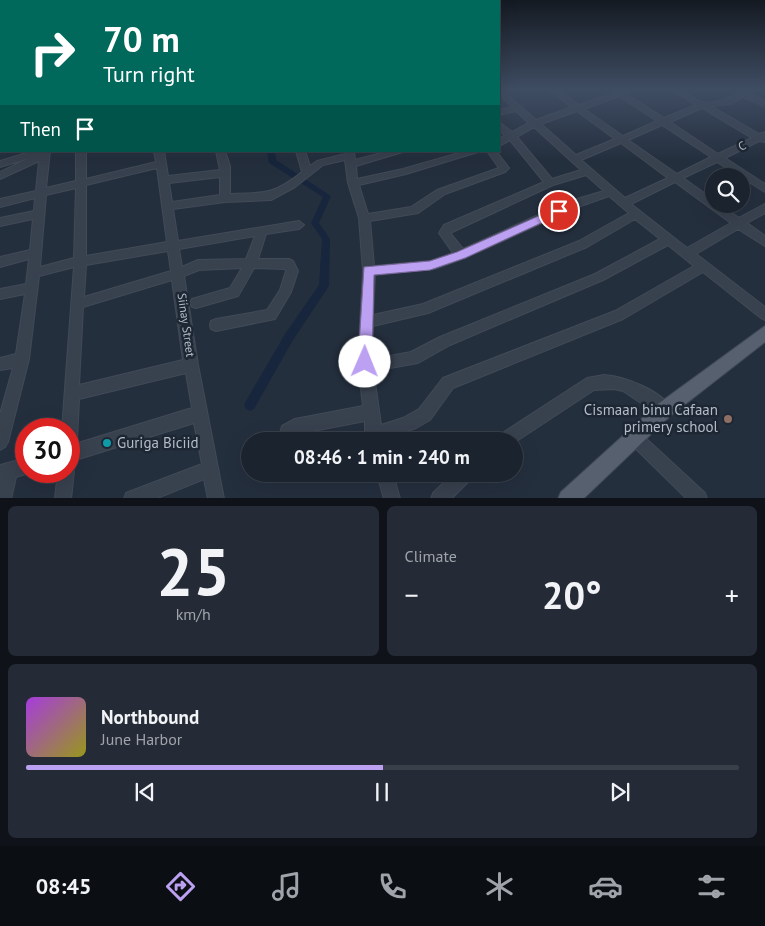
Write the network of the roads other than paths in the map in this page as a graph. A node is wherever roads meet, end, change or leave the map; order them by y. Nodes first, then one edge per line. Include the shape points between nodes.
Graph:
1 (523, 113) edge
2 (564, 113) edge
3 (585, 113) edge
4 (652, 113) edge
5 (685, 113) edge
6 (718, 113) edge
7 (666, 122) junction
8 (534, 124) junction
9 (500, 126) edge
10 (512, 137) junction
11 (763, 138) edge
12 (622, 140) junction
13 (500, 143) edge
14 (81, 152) edge
15 (220, 152) edge
16 (300, 152) edge
17 (393, 152) edge
18 (473, 152) edge
19 (492, 152) edge
20 (43, 153) edge
21 (14, 156) edge
22 (350, 157) edge
23 (160, 158) edge
24 (719, 158) junction
25 (575, 159) junction
26 (0, 164) edge
27 (588, 171) junction
28 (224, 173) junction
29 (306, 175) junction
30 (0, 176) edge
31 (675, 178) junction
32 (164, 180) junction
33 (82, 183) junction
34 (352, 183) junction
35 (550, 183) junction
36 (765, 189) edge
37 (610, 192) junction
38 (42, 193) junction
39 (225, 198) junction
40 (0, 203) edge
41 (624, 203) junction
42 (168, 206) junction
43 (765, 208) edge
44 (40, 214) junction
45 (636, 214) junction
46 (364, 218) junction
47 (0, 222) edge
48 (738, 223) junction
49 (299, 225) dead end
50 (262, 231) junction
51 (668, 240) junction
52 (765, 242) edge
53 (175, 245) junction
54 (35, 253) junction
55 (686, 254) junction
56 (461, 255) junction
57 (80, 261) junction
58 (0, 262) edge
59 (250, 264) junction
60 (702, 267) junction
61 (368, 271) junction
62 (179, 273) junction
63 (33, 274) junction
64 (32, 288) junction
65 (0, 294) edge
66 (196, 303) dead end
67 (77, 304) junction
68 (765, 314) edge
69 (366, 322) junction
70 (216, 325) dead end
71 (765, 334) edge
72 (22, 359) junction
73 (365, 362) junction
74 (0, 364) edge
75 (191, 365) junction
76 (72, 394) junction
77 (664, 410) junction
78 (371, 412) junction
79 (201, 413) junction
80 (70, 418) edge
81 (2, 425) edge
82 (287, 432) edge
83 (373, 432) edge
84 (389, 432) edge
85 (516, 432) edge
86 (635, 438) junction
87 (0, 442) edge
88 (80, 451) edge
89 (210, 469) junction
90 (5, 472) edge
91 (387, 482) edge
92 (456, 482) edge
93 (65, 483) edge
94 (4, 498) edge
95 (63, 498) edge
96 (132, 498) edge
97 (216, 498) edge
98 (392, 498) edge
99 (439, 498) edge
100 (568, 498) edge
101 (700, 498) edge

1 - 8 street
2 - 8 street
3 - 12 street
4 - 7 street
5 - 7 street
6 - 11 street
7 - 12 street
7 - 24 street
8 - 10 street
8 - 25 street
9 - 10 street
10 - 13 street
10 - 35 street
11 - 24 street, C
12 - 25 street
12 - 31 street
14 - 33 street
15 - 28 street
16 - 29 street
17 - 22 street
18 - 34 street
19 - 46 street via 502,164 502,170 441,192 414,210
20 - 21 street
20 - 30 street
20 - 38 street
21 - 26 street
22 - 29 street via 320,163
22 - 34 street
23 - 32 street, Siinay Street
23 - 33 street
24 - 31 street, C
24 - 36 street
25 - 27 street
27 - 35 street
27 - 37 street
28 - 32 street
28 - 39 street
29 - 39 street via 271,196
31 - 41 street, C
31 - 48 street
32 - 42 street, Siinay Street
33 - 38 street
33 - 57 street
34 - 46 street
35 - 56 street via 445,230
37 - 41 street
37 - 56 street via 572,205
38 - 40 street
38 - 44 street
39 - 42 street
41 - 45 street
42 - 53 street, Siinay Street
43 - 48 street
44 - 47 street
44 - 54 street
45 - 51 street
45 - 69 street via 583,244 424,309
46 - 61 street
48 - 52 street
48 - 55 street
49 - 50 street
50 - 53 street
50 - 59 street
51 - 55 street
51 - 73 street via 599,277 445,341 413,358
53 - 57 street
53 - 62 street, Siinay Street
54 - 58 street
54 - 63 street
55 - 60 street
56 - 61 street via 430,266
57 - 63 street
57 - 67 street
59 - 62 street via 198,265
59 - 66 street via 234,292
59 - 70 street via 289,264 292,271 285,292 271,315
60 - 68 street
60 - 84 street via 619,315 448,383 430,409
61 - 69 street
62 - 67 street
62 - 75 street, Siinay Street
63 - 64 street
64 - 65 street
64 - 72 street
67 - 76 street
69 - 73 street
71 - 77 main road
72 - 74 street
72 - 81 street
73 - 78 street
75 - 76 street
75 - 79 street, Siinay Street
76 - 80 street
77 - 85 street via 618,381 600,382 588,384
77 - 86 main road
78 - 82 street via 295,427
78 - 83 street
79 - 88 street
79 - 89 street, Siinay Street
81 - 87 street
86 - 100 main road
86 - 101 street
89 - 96 street
89 - 97 street, Siinay Street
90 - 94 street
91 - 98 street
92 - 99 street
93 - 95 street

